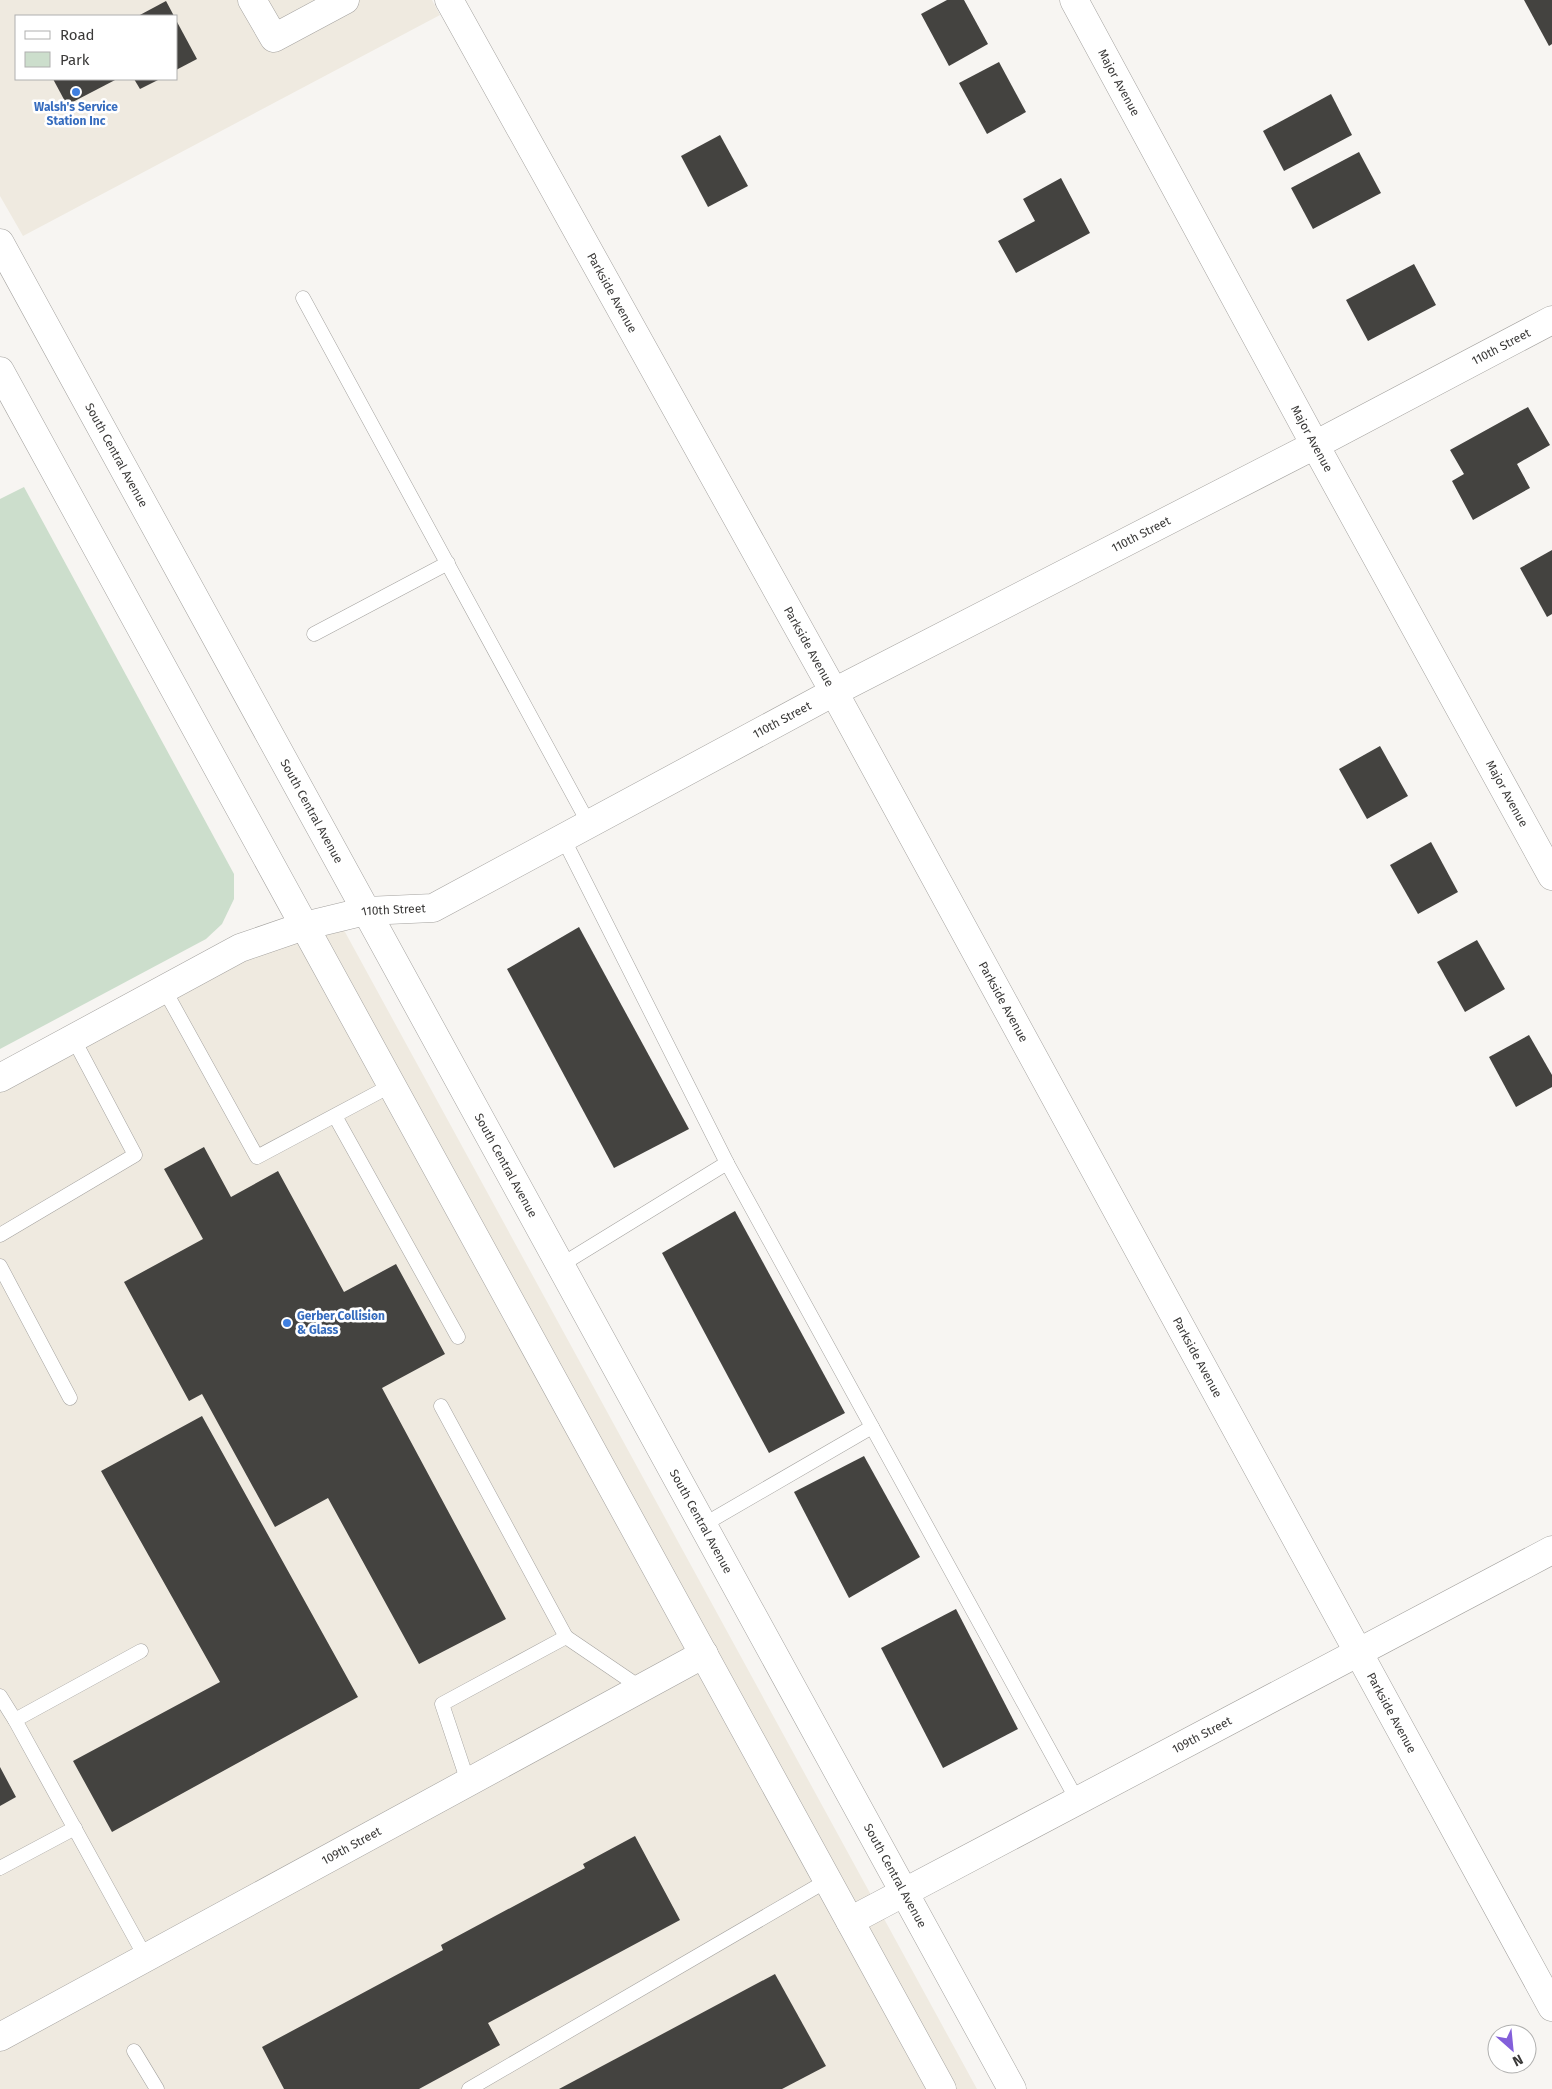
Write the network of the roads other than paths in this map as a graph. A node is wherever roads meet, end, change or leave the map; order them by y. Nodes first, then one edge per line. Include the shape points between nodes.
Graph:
1 (252, 0) edge
2 (344, 0) edge
3 (1074, 0) edge
4 (457, 2) edge
5 (0, 243) edge
6 (303, 298) dead end
7 (1552, 320) edge
8 (0, 371) edge
9 (1315, 445) junction
10 (448, 563) junction
11 (314, 634) dead end
12 (834, 692) junction
13 (589, 824) junction
14 (563, 838) junction
15 (1552, 876) edge
16 (366, 911) junction
17 (304, 926) junction
18 (164, 989) junction
19 (73, 1038) junction
20 (0, 1078) edge
21 (392, 1085) junction
22 (336, 1116) junction
23 (727, 1163) junction
24 (0, 1235) edge
25 (560, 1265) junction
26 (0, 1266) edge
27 (458, 1337) dead end
28 (70, 1398) dead end
29 (441, 1406) dead end
30 (872, 1427) junction
31 (704, 1525) junction
32 (1552, 1550) edge
33 (566, 1637) junction
34 (141, 1651) dead end
35 (1357, 1653) junction
36 (704, 1654) junction
37 (641, 1688) junction
38 (0, 1696) edge
39 (15, 1720) junction
40 (468, 1782) junction
41 (1077, 1800) junction
42 (75, 1828) junction
43 (0, 1868) edge
44 (828, 1880) junction
45 (904, 1892) junction
46 (850, 1921) junction
47 (146, 1958) junction
48 (1552, 2007) edge
49 (0, 2037) edge
50 (134, 2051) dead end
51 (158, 2089) edge
52 (469, 2089) edge
53 (942, 2089) edge
54 (1012, 2089) edge

1 - 2 street via 274,38
3 - 9 street, Major Avenue
4 - 12 street, Parkside Avenue
5 - 16 street, South Central Avenue
6 - 10 lane
7 - 9 street, 110th Street
8 - 17 street
9 - 12 street, 110th Street
9 - 15 street, Major Avenue
10 - 11 lane
10 - 13 lane
12 - 13 street, 110th Street
12 - 35 street, Parkside Avenue
13 - 14 street, 110th Street
14 - 16 street, 110th Street via 433,908
14 - 23 lane
16 - 17 street, 110th Street
16 - 25 street, South Central Avenue
17 - 18 street, 110th Street via 240,948
17 - 21 street
18 - 19 street, 110th Street
18 - 22 lane via 257,1157
19 - 20 street, 110th Street
19 - 24 lane via 135,1155
21 - 22 lane
21 - 36 street
22 - 27 lane
23 - 25 lane
23 - 30 lane
25 - 31 street, South Central Avenue
26 - 28 lane
29 - 33 lane
30 - 31 lane
30 - 41 lane
31 - 45 street, South Central Avenue
32 - 35 street, 109th Street
33 - 37 lane
33 - 40 lane via 442,1704
34 - 39 lane
35 - 41 street, 109th Street
35 - 48 street, Parkside Avenue
36 - 37 street, 109th Street
36 - 44 street
37 - 40 street, 109th Street
38 - 39 lane
39 - 42 lane
40 - 47 street, 109th Street
41 - 45 street, 109th Street
42 - 43 lane
42 - 47 lane
44 - 46 street
44 - 52 lane
45 - 46 street, 109th Street
45 - 54 street, South Central Avenue
46 - 53 street
47 - 49 street, 109th Street
50 - 51 lane

